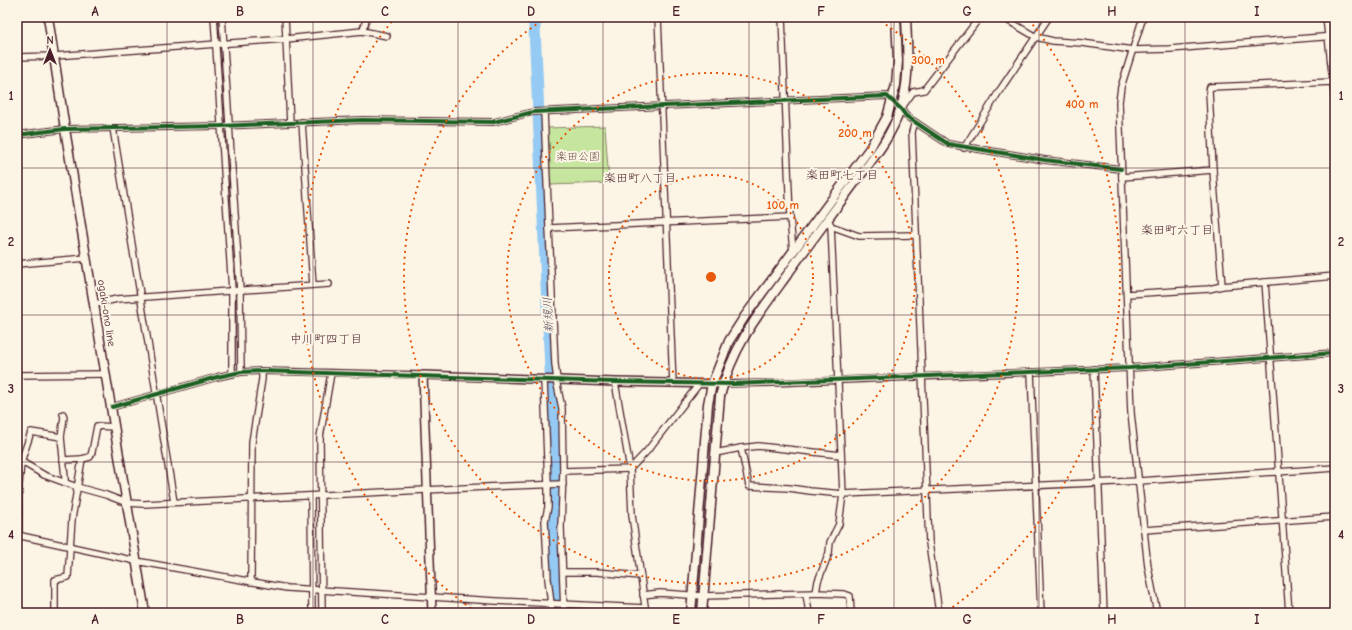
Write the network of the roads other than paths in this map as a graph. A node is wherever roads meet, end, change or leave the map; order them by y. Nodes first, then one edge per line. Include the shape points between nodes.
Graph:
1 (48, 17) edge
2 (214, 17) edge
3 (222, 17) edge
4 (285, 17) edge
5 (366, 17) edge
6 (658, 17) edge
7 (782, 17) edge
8 (896, 17) edge
9 (906, 17) edge
10 (980, 17) edge
11 (1002, 17) edge
12 (1049, 17) edge
13 (1143, 17) edge
14 (1326, 17) edge
15 (362, 31) junction
16 (387, 36) dead end
17 (1335, 36) edge
18 (1036, 37) junction
19 (1328, 37) junction
20 (286, 39) junction
21 (215, 44) junction
22 (224, 44) junction
23 (1133, 50) junction
24 (54, 56) junction
25 (17, 57) edge
26 (1333, 82) junction
27 (785, 101) junction
28 (892, 102) junction
29 (1335, 102) edge
30 (662, 107) junction
31 (901, 109) junction
32 (544, 112) junction
33 (302, 122) junction
34 (915, 122) junction
35 (290, 123) junction
36 (221, 126) junction
37 (229, 126) junction
38 (113, 128) junction
39 (65, 129) junction
40 (17, 135) edge
41 (964, 148) junction
42 (1122, 169) junction
43 (1213, 170) junction
44 (1122, 177) junction
45 (790, 217) junction
46 (667, 222) junction
47 (830, 222) junction
48 (549, 228) junction
49 (916, 235) junction
50 (793, 254) junction
51 (87, 258) junction
52 (17, 264) edge
53 (1335, 276) edge
54 (1265, 282) junction
55 (329, 284) dead end
56 (313, 285) junction
57 (1222, 286) junction
58 (240, 290) junction
59 (232, 291) junction
60 (1127, 294) junction
61 (141, 298) junction
62 (95, 304) junction
63 (1335, 353) edge
64 (1270, 358) junction
65 (1130, 368) junction
66 (1094, 369) junction
67 (262, 371) junction
68 (241, 372) junction
69 (1031, 372) junction
70 (331, 373) junction
71 (106, 374) junction
72 (232, 374) junction
73 (17, 375) edge
74 (423, 375) junction
75 (922, 377) junction
76 (546, 380) junction
77 (557, 380) junction
78 (838, 380) junction
79 (615, 382) junction
80 (673, 384) junction
81 (699, 384) junction
82 (712, 384) junction
83 (723, 384) junction
84 (157, 394) junction
85 (112, 406) junction
86 (62, 414) dead end
87 (115, 427) junction
88 (61, 437) junction
89 (741, 448) junction
90 (715, 453) junction
91 (841, 455) junction
92 (82, 459) junction
93 (63, 460) junction
94 (19, 461) edge
95 (1335, 468) edge
96 (630, 469) junction
97 (563, 471) junction
98 (1278, 472) junction
99 (65, 482) junction
100 (1098, 482) junction
101 (1139, 482) junction
102 (563, 484) junction
103 (548, 485) junction
104 (1036, 486) junction
105 (77, 487) junction
106 (427, 490) junction
107 (927, 490) junction
108 (843, 494) junction
109 (320, 495) junction
110 (311, 496) junction
111 (251, 499) junction
112 (174, 502) junction
113 (127, 503) junction
114 (1335, 516) edge
115 (1282, 520) junction
116 (1144, 530) junction
117 (18, 536) edge
118 (70, 547) junction
119 (136, 561) junction
120 (563, 572) junction
121 (640, 576) junction
122 (251, 582) junction
123 (312, 590) junction
124 (322, 590) junction
125 (816, 593) junction
126 (806, 594) junction
127 (642, 595) junction
128 (692, 595) junction
129 (703, 596) junction
130 (431, 597) junction
131 (552, 604) junction
132 (563, 604) junction
133 (645, 610) edge
134 (55, 613) edge
135 (145, 613) edge
136 (312, 613) edge
137 (322, 613) edge
138 (432, 613) edge
139 (552, 613) edge
140 (564, 613) edge
141 (691, 613) edge
142 (702, 613) edge
143 (809, 613) edge
144 (851, 613) edge
145 (938, 613) edge
146 (1041, 613) edge
147 (1104, 613) edge
148 (1157, 613) edge
149 (1289, 613) edge

1 - 24 main road, ogaki-ono line
2 - 21 street
3 - 22 street
4 - 20 street
5 - 15 street
6 - 30 street
7 - 27 street
8 - 28 main road via 898,61
9 - 31 main road via 908,63
10 - 31 street via 924,90 913,92
11 - 18 street
12 - 18 street
13 - 23 street
14 - 19 street
15 - 16 street
15 - 20 street
17 - 19 street
18 - 23 street
18 - 41 street
19 - 23 street
19 - 26 street
20 - 22 street
20 - 35 street
21 - 22 street
21 - 24 street
21 - 36 street
22 - 37 street
23 - 42 street via 1119,102
24 - 25 street
24 - 39 main road, ogaki-ono line
26 - 29 street
26 - 43 street via 1210,87
27 - 28 street via 887,96
27 - 30 street
27 - 45 street
28 - 31 street
28 - 50 main road via 870,148
30 - 32 street
30 - 46 street
31 - 34 street
31 - 47 main road via 879,153
32 - 33 street via 533,112 494,122
32 - 48 street
33 - 35 street
33 - 56 street
34 - 41 street via 948,144
34 - 49 street via 912,132
35 - 37 street
36 - 37 street
36 - 38 street
36 - 59 street
37 - 58 street
38 - 39 street
38 - 61 street
39 - 40 street
39 - 51 main road, ogaki-ono line
41 - 42 street
42 - 44 street
43 - 44 street
43 - 57 street
44 - 60 street
45 - 46 street
45 - 50 street
46 - 48 street
46 - 80 street
47 - 49 street via 859,236
47 - 78 street
47 - 83 main road via 752,322 739,344
48 - 77 street
49 - 75 street
50 - 82 main road via 729,341
51 - 52 street
51 - 62 main road, ogaki-ono line
53 - 54 street
54 - 57 street
54 - 64 street
55 - 56 street
56 - 58 street
57 - 60 street
58 - 59 street
58 - 68 street
59 - 61 street
59 - 72 street
60 - 65 street
61 - 62 street via 117,299
61 - 84 street
62 - 71 main road, ogaki-ono line
63 - 64 street
64 - 65 street
64 - 98 street
65 - 66 street
65 - 101 street via 1131,413
66 - 69 street
66 - 100 street
67 - 68 street
67 - 70 street
67 - 111 street via 252,442
68 - 72 street
69 - 75 street
69 - 104 street
70 - 74 street
70 - 109 street via 320,437
71 - 73 street
71 - 85 main road, ogaki-ono line
72 - 84 street
74 - 76 street
74 - 106 street
75 - 78 street
75 - 107 street
76 - 77 street
76 - 103 street
77 - 79 street
77 - 97 street via 562,408
78 - 83 street
78 - 91 street
79 - 80 street
79 - 96 street
80 - 81 street
81 - 82 street
81 - 96 street
82 - 83 street
82 - 128 main road via 708,404
83 - 90 main road
84 - 85 street
84 - 112 street
85 - 87 main road, ogaki-ono line
86 - 88 street via 64,417
87 - 92 street via 96,426 90,457
87 - 113 main road, ogaki-ono line
88 - 93 street
88 - 94 street via 31,432
89 - 90 street
89 - 91 street via 758,446
89 - 108 street via 749,486
90 - 129 main road
91 - 108 street
92 - 93 street
92 - 105 street
93 - 99 street
94 - 99 street via 44,475
94 - 117 street
95 - 98 street
96 - 97 street
96 - 121 street via 632,515
97 - 102 street
98 - 101 street
98 - 115 street
99 - 105 street
100 - 101 street
100 - 104 street
100 - 147 street
101 - 116 street
102 - 103 street
102 - 120 street
103 - 106 street
103 - 131 street via 545,521
104 - 107 street
104 - 146 street
105 - 113 street
105 - 118 street
106 - 109 street
106 - 130 street
107 - 108 street
107 - 145 street via 929,543
108 - 125 street via 839,524 830,542
109 - 110 street
109 - 124 street
110 - 111 street
110 - 123 street
111 - 112 street
111 - 122 street
112 - 113 street
113 - 119 main road, ogaki-ono line
114 - 115 street
115 - 116 street
115 - 149 street
116 - 148 street
117 - 118 street
118 - 119 street
118 - 134 street via 68,577 54,580
119 - 122 street
119 - 135 main road, ogaki-ono line
120 - 121 street
120 - 132 street
121 - 127 street
122 - 123 street
123 - 124 street
123 - 136 street
124 - 130 street
124 - 137 street
125 - 126 street
125 - 144 street via 850,596
126 - 129 street
126 - 143 street
127 - 128 street
127 - 133 street
128 - 129 street
128 - 141 main road
129 - 142 main road
130 - 131 street
130 - 138 street
131 - 132 street
131 - 139 street
132 - 133 street
132 - 140 street

